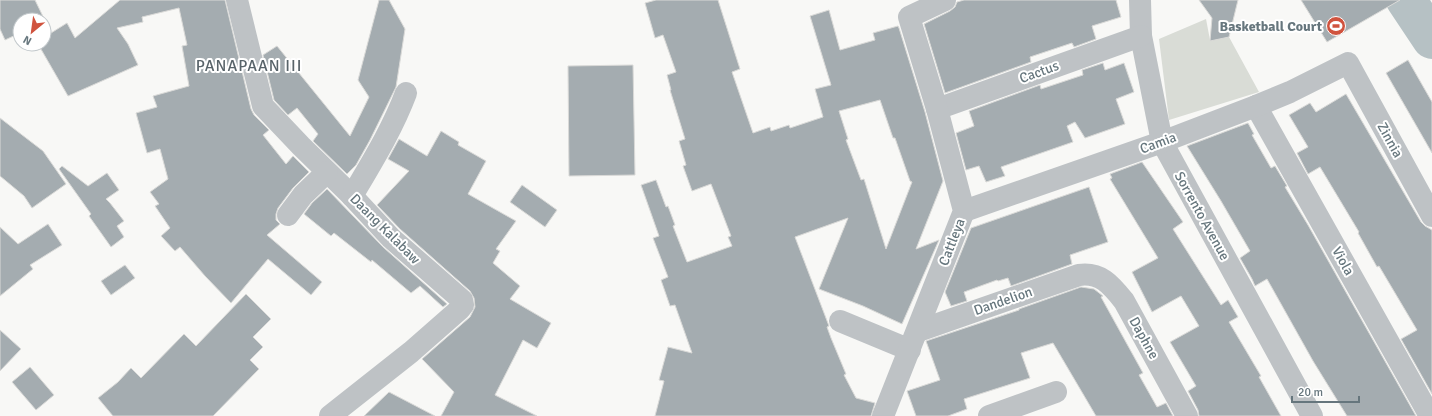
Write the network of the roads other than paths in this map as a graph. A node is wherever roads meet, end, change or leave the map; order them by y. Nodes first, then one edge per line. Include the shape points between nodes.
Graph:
1 (237, 0) edge
2 (945, 0) edge
3 (1144, 1) edge
4 (1141, 36) junction
5 (1348, 63) joint
6 (406, 93) dead end
7 (1256, 106) junction
8 (937, 109) junction
9 (1162, 142) junction
10 (327, 172) junction
11 (352, 196) junction
12 (964, 211) junction
13 (288, 215) dead end
14 (1432, 216) edge
15 (1088, 274) joint
16 (840, 321) dead end
17 (914, 340) junction
18 (1056, 392) dead end
19 (330, 416) edge
20 (883, 416) edge
21 (989, 416) edge
22 (1187, 416) edge
23 (1312, 416) edge
24 (1430, 416) edge

1 - 10 street, Daang Kalabaw via 264,106
2 - 8 street, Cattleya via 909,17
3 - 4 street, Sorrento Avenue
4 - 8 street, Cactus
4 - 9 street, Sorrento Avenue
5 - 7 street, Camia
5 - 14 street, Zinnia
6 - 11 street via 386,138
7 - 9 street, Camia
7 - 24 street, Viola
8 - 12 street, Cattleya
9 - 12 street, Camia
9 - 23 street, Sorrento Avenue
10 - 11 street, Daang Kalabaw
10 - 13 street via 303,195
11 - 19 street, Daang Kalabaw via 391,238 462,300 463,305 411,352
12 - 17 street, Cattleya
15 - 17 street, Dandelion via 1079,274
15 - 22 street, Daphne via 1101,278 1114,288 1124,301
16 - 17 street
17 - 20 street, Cattleya
18 - 21 street

